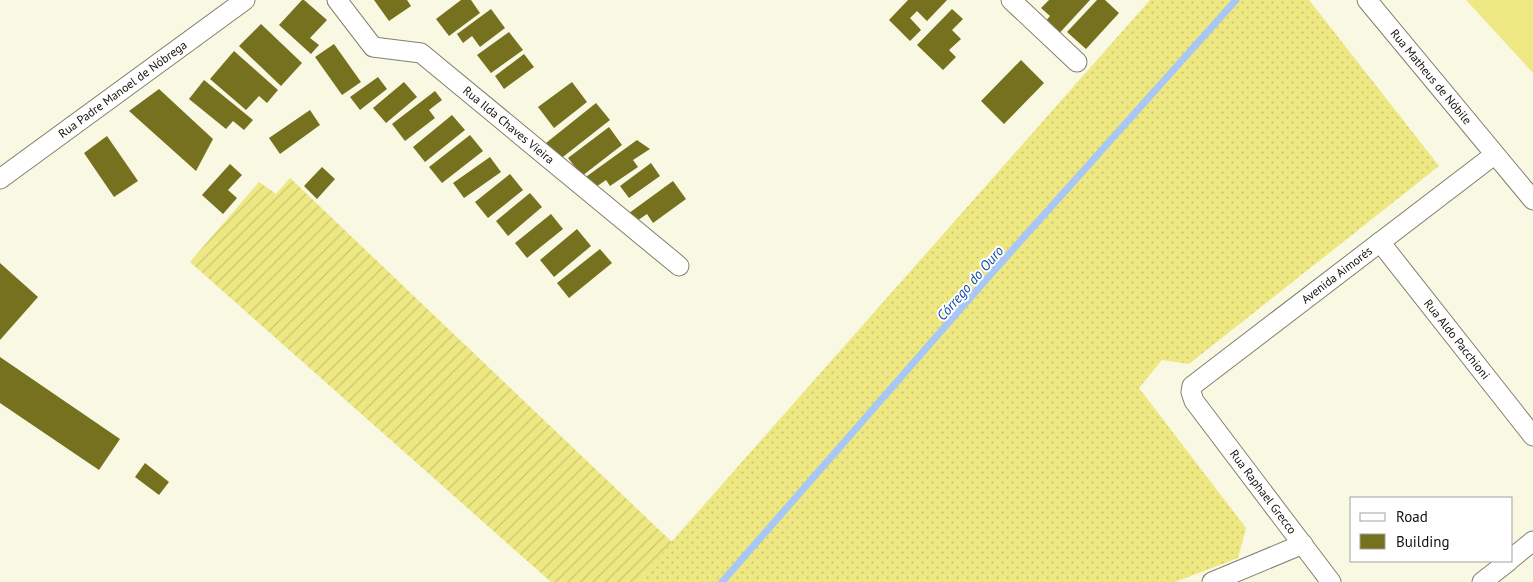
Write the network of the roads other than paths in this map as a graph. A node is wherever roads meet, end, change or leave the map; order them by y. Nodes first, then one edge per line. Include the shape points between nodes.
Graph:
1 (245, 0) edge
2 (337, 0) edge
3 (1011, 0) edge
4 (1367, 0) edge
5 (1077, 62) dead end
6 (1494, 155) junction
7 (0, 179) edge
8 (1533, 200) edge
9 (1380, 242) junction
10 (679, 266) dead end
11 (1194, 401) joint
12 (1533, 436) edge
13 (1533, 542) edge
14 (1302, 544) junction
15 (1513, 557) edge
16 (1508, 562) edge
17 (1212, 582) edge
18 (1331, 582) edge
19 (1482, 582) edge

1 - 7 street, Rua Padre Manoel de Nóbrega
2 - 10 street, Rua Ilda Chaves Vieira via 373,47 421,53
3 - 5 street
4 - 6 street, Rua Matheus de Nóbile
6 - 8 street, Rua Matheus de Nóbile
6 - 9 street, Avenida Aimorés
9 - 11 street, Avenida Aimorés via 1192,386
9 - 12 street, Rua Aldo Pacchioni
11 - 14 street, Rua Raphael Grecco
13 - 15 street
14 - 17 street
14 - 18 street, Rua Raphael Grecco
16 - 19 street

